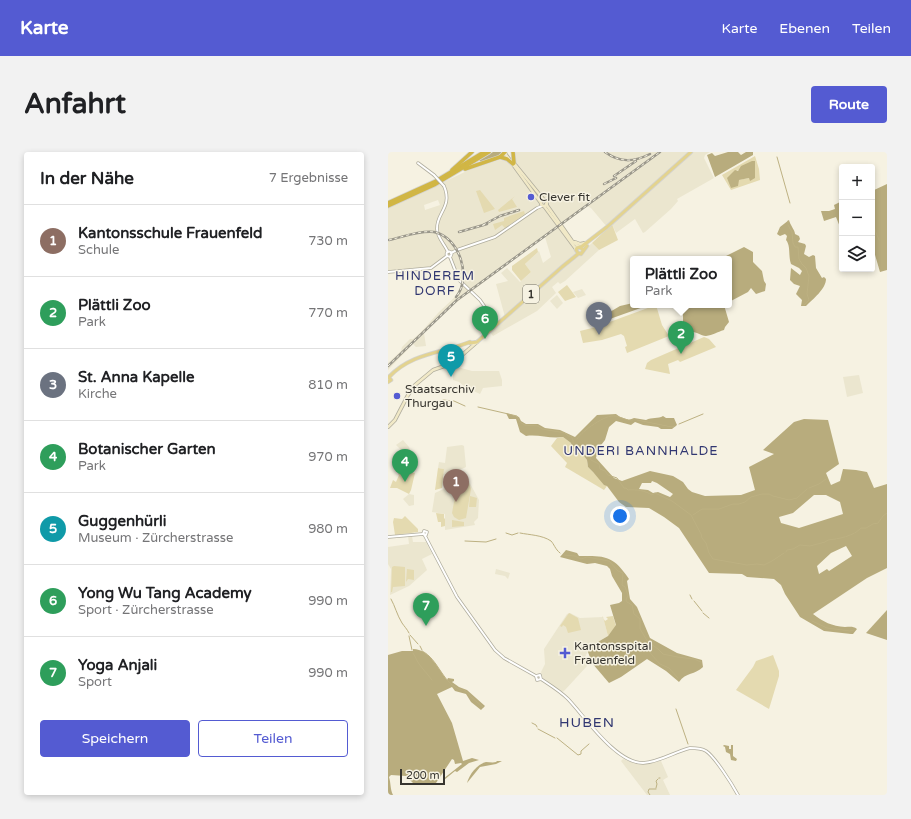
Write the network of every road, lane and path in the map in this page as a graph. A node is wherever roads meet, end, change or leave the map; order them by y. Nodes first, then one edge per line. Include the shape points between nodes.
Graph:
1 (472, 152) edge
2 (484, 152) edge
3 (489, 152) edge
4 (507, 152) edge
5 (691, 152) edge
6 (500, 158) junction
7 (418, 163) dead end
8 (514, 164) junction
9 (448, 177) junction
10 (438, 180) junction
11 (543, 204) junction
12 (388, 205) edge
13 (607, 227) junction
14 (592, 238) junction
15 (572, 239) junction
16 (579, 250) junction
17 (449, 252) junction
18 (448, 256) junction
19 (388, 272) edge
20 (496, 324) junction
21 (482, 338) junction
22 (477, 342) junction
23 (470, 343) junction
24 (389, 378) edge
25 (388, 382) edge
26 (388, 427) edge
27 (389, 537) edge
28 (738, 795) edge

1 - 10 highway
2 - 10 highway
3 - 9 highway
4 - 6 highway
4 - 8 main road
4 - 8 highway via 512,156
5 - 13 main road, 1
6 - 8 highway
6 - 9 highway via 474,165
7 - 17 street, bridge via 434,175 447,193 437,230
8 - 11 main road
9 - 12 highway
10 - 12 highway
11 - 15 main road
11 - 16 main road
11 - 17 street via 495,237
13 - 14 main road, 1
13 - 16 main road, 1
14 - 15 main road via 582,244
14 - 16 main road, 1
15 - 16 main road
16 - 20 main road, 1
17 - 18 street
17 - 18 street via 451,255
18 - 19 street via 431,268
18 - 20 street via 459,280 480,300
20 - 21 main road, 1
21 - 22 main road, 1
21 - 23 main road, 1
22 - 23 main road, 1
22 - 26 main road via 453,363 434,370 415,385
23 - 24 main road, 1 via 414,359
24 - 25 main road
27 - 28 street via 423,533 457,597 495,650 536,676 539,675 567,698 622,757 634,762 645,762 690,748 703,750 712,757

